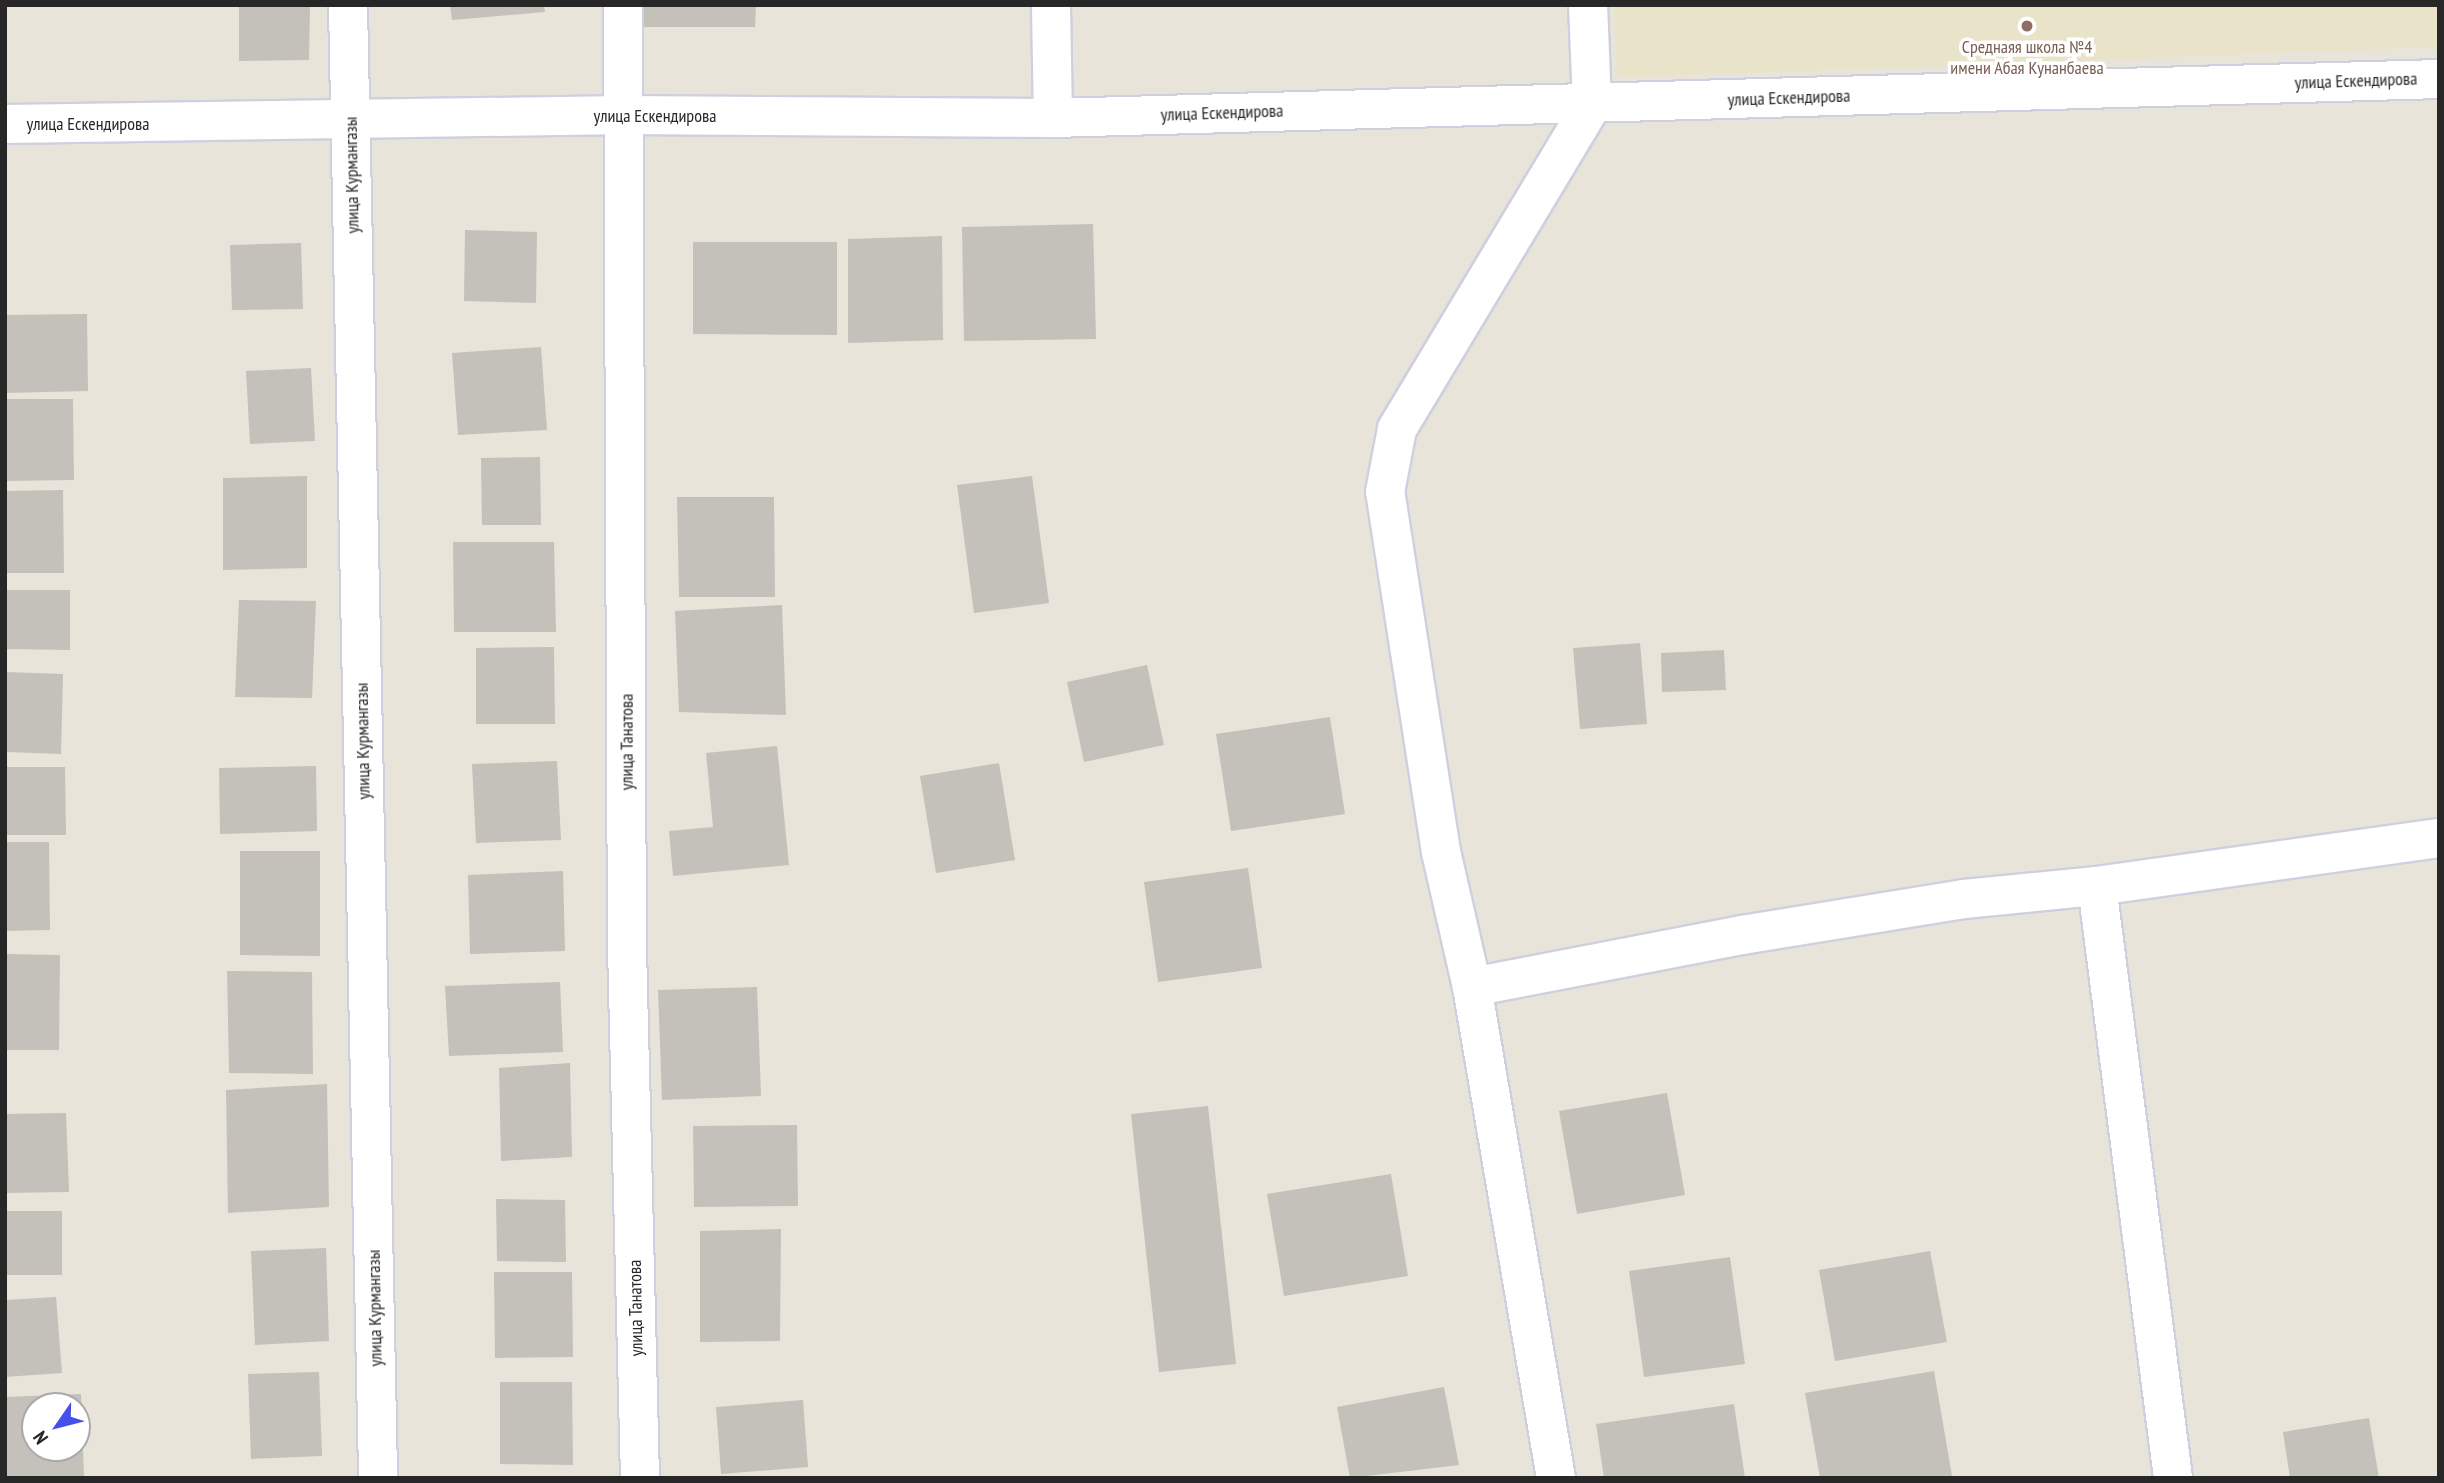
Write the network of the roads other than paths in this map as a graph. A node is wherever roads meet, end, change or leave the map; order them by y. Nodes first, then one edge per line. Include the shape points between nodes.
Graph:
1 (348, 5) edge
2 (623, 5) edge
3 (1051, 5) edge
4 (1588, 5) edge
5 (2439, 79) edge
6 (1592, 104) junction
7 (625, 115) junction
8 (1053, 118) junction
9 (351, 123) junction
10 (5, 124) edge
11 (2439, 838) edge
12 (2097, 886) junction
13 (1472, 987) junction
14 (378, 1478) edge
15 (640, 1478) edge
16 (1556, 1478) edge
17 (2174, 1478) edge

1 - 9 street, улица Курмангазы
2 - 7 street, улица Танатова
3 - 8 street
4 - 6 street
5 - 6 street, улица Ескендирова
6 - 8 street, улица Ескендирова
6 - 13 street via 1397,429 1385,492 1441,852
7 - 8 street, улица Ескендирова
7 - 9 street, улица Ескендирова
7 - 15 street, улица Танатова via 627,947
9 - 10 street, улица Ескендирова
9 - 14 street, улица Курмангазы
11 - 12 street
12 - 13 street via 1964,899 1742,935
12 - 17 street
13 - 16 street

